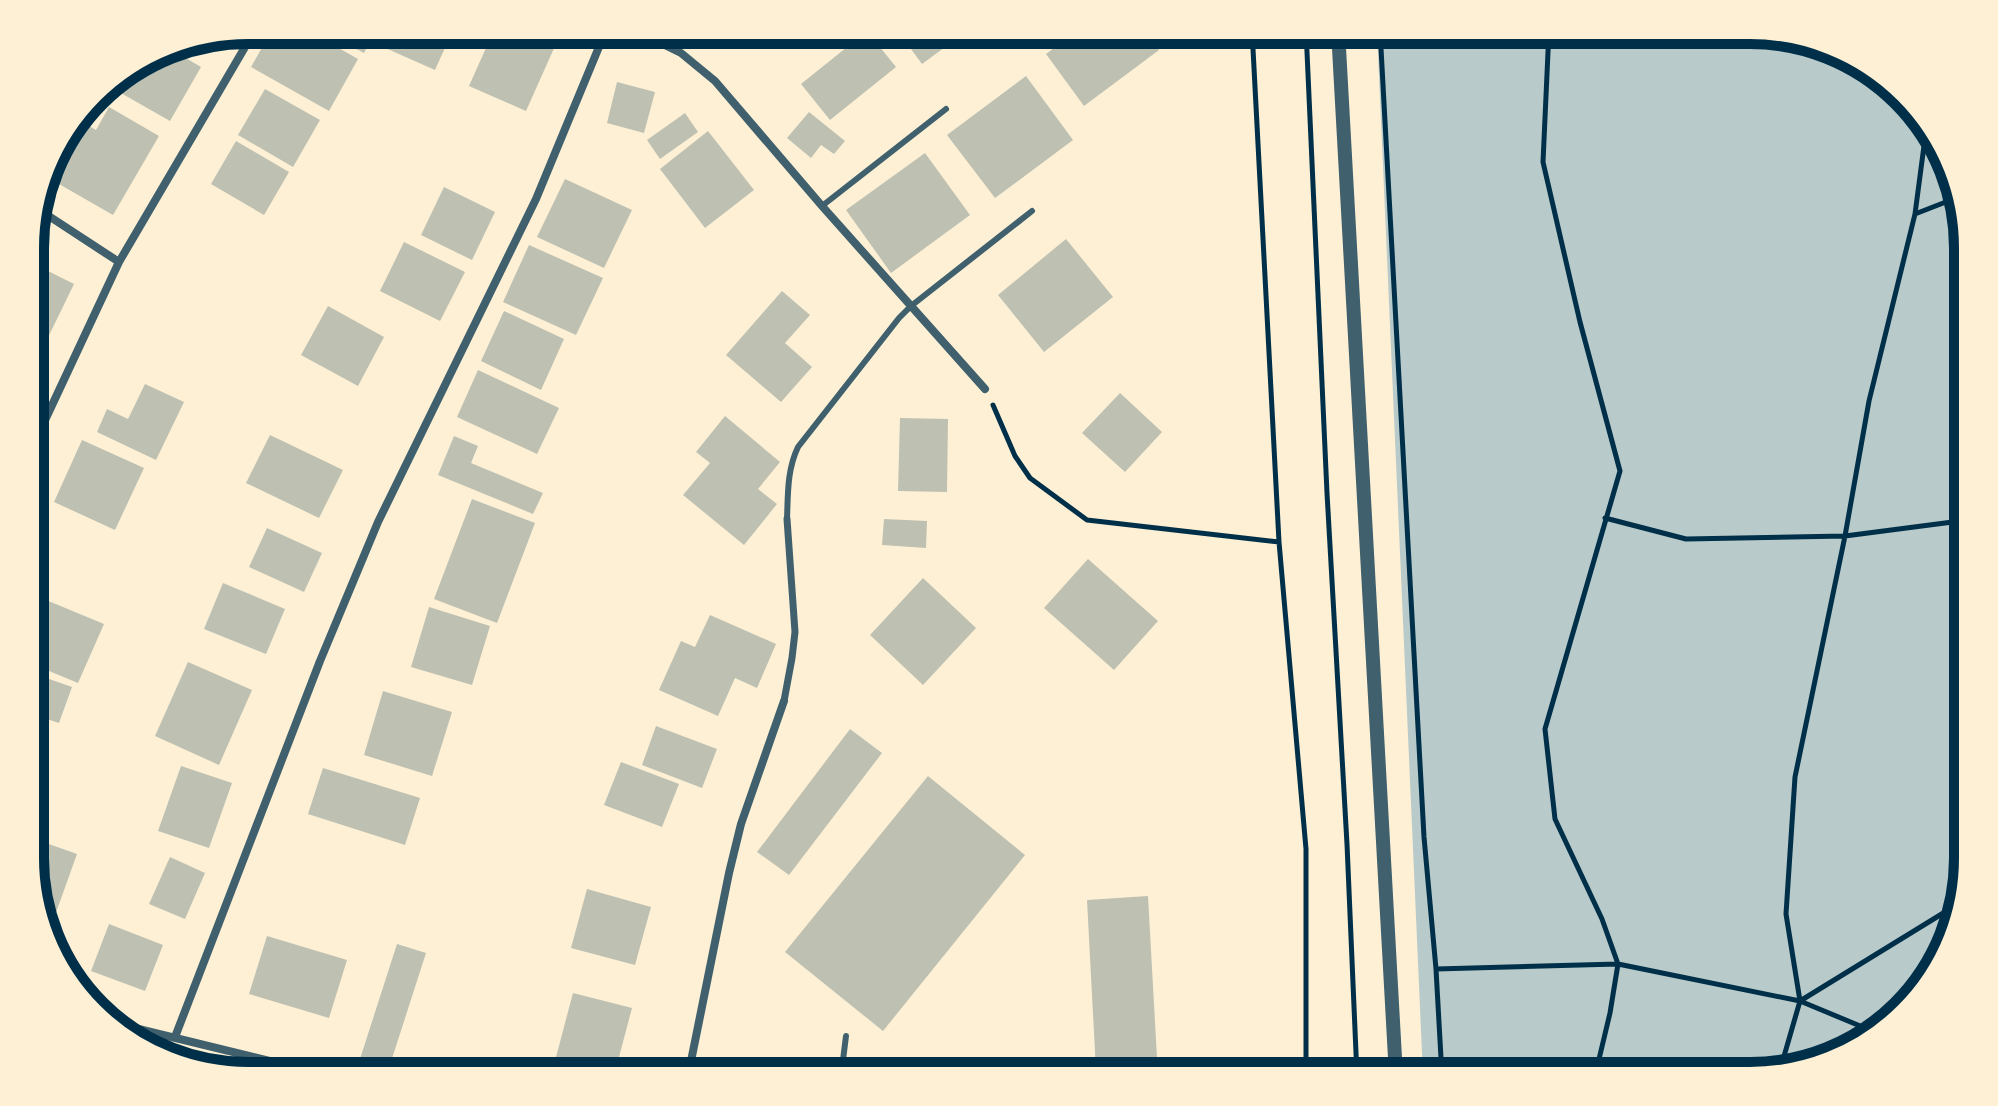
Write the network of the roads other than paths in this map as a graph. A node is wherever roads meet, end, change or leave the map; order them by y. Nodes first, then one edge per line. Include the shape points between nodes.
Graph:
1 (247, 44) edge
2 (600, 44) edge
3 (663, 44) edge
4 (1339, 44) edge
5 (946, 109) dead end
6 (822, 206) junction
7 (1032, 211) dead end
8 (47, 215) edge
9 (119, 262) junction
10 (911, 306) junction
11 (985, 389) road end
12 (44, 422) edge
13 (787, 519) joint
14 (784, 701) joint
15 (133, 1027) edge
16 (846, 1036) dead end
17 (175, 1037) junction
18 (275, 1062) edge
19 (691, 1062) edge
20 (843, 1062) edge
21 (1395, 1062) edge

1 - 9 street
2 - 17 street via 536,199 378,522
3 - 6 street via 703,70
4 - 21 street
5 - 6 lane
6 - 10 street
7 - 10 lane
8 - 9 street
9 - 12 street
10 - 11 street
10 - 13 lane via 798,447 789,474
13 - 14 street via 795,632
14 - 19 street via 741,824
15 - 17 street
16 - 20 lane
17 - 18 street

